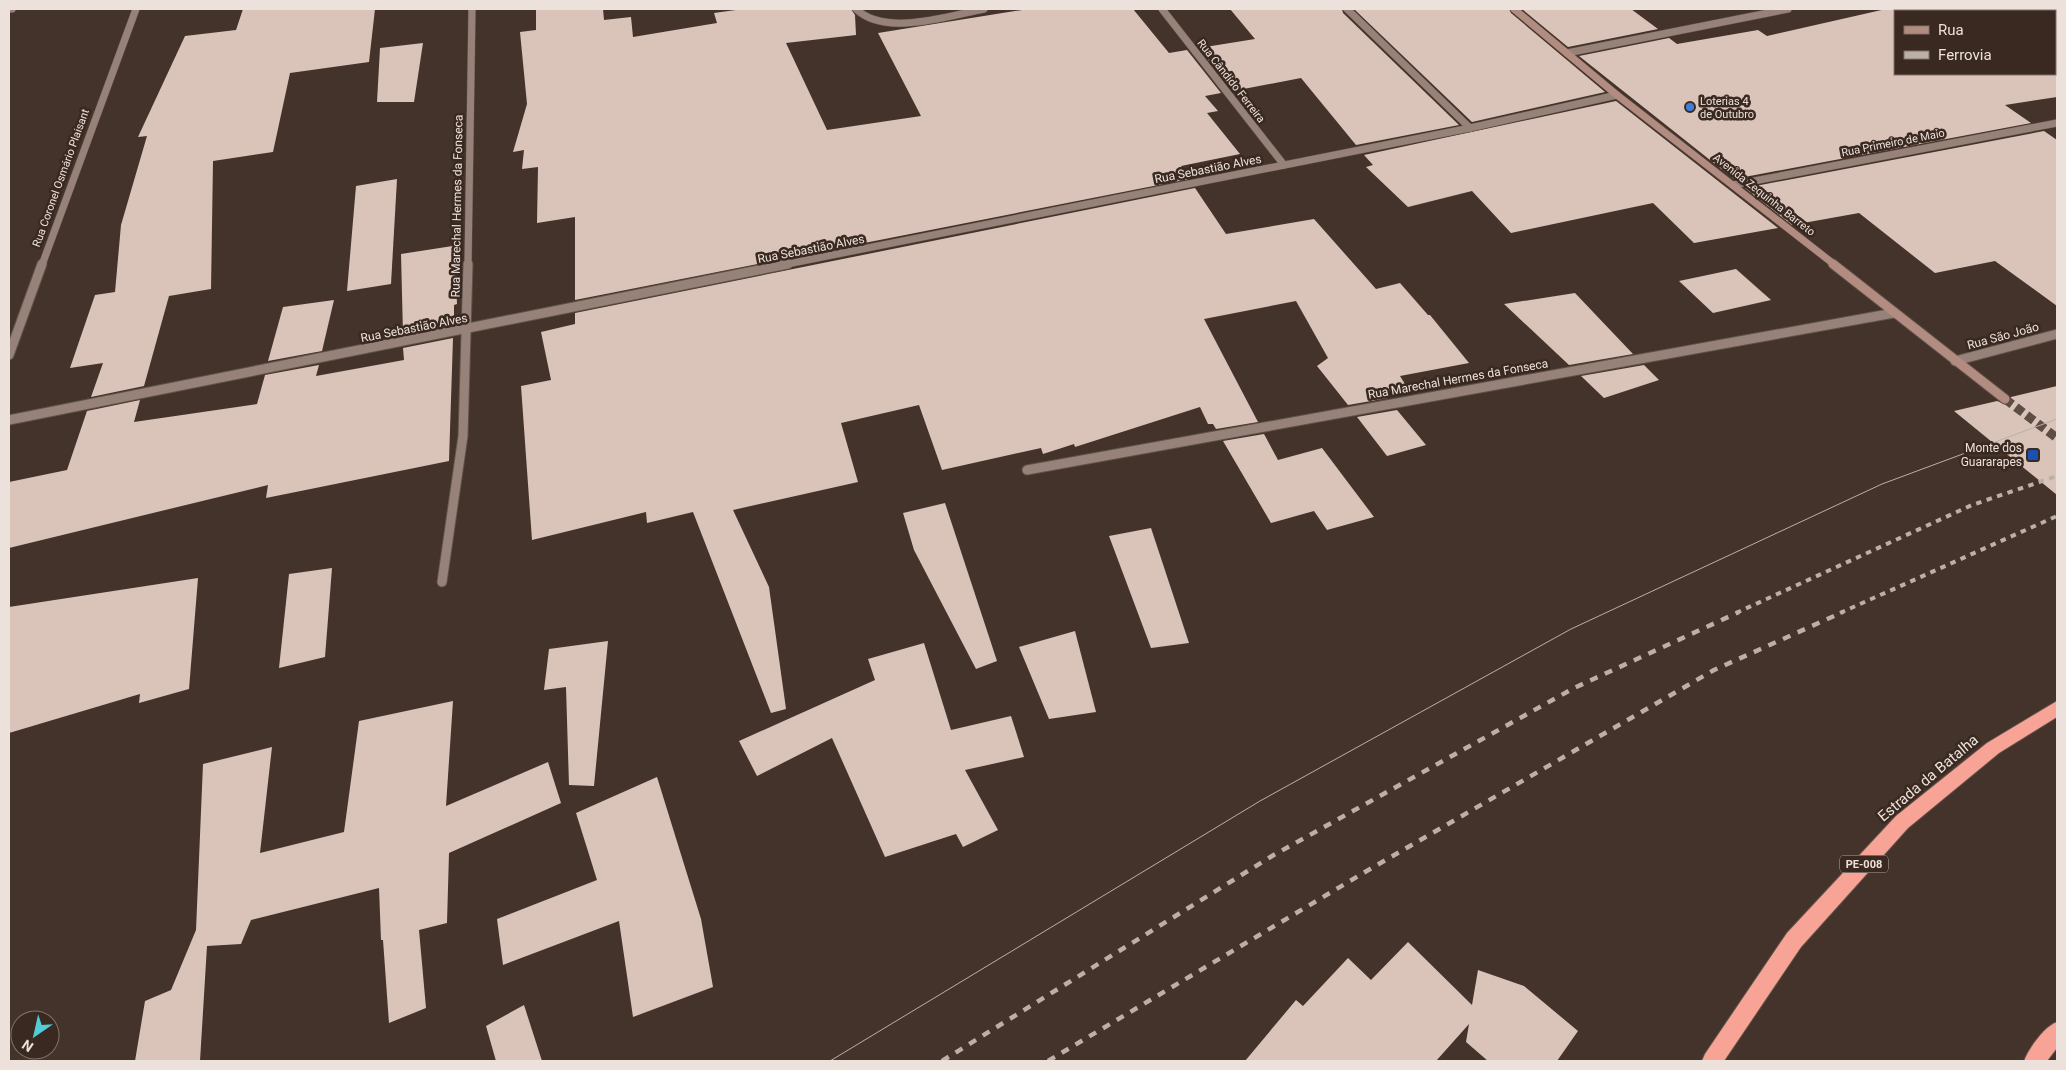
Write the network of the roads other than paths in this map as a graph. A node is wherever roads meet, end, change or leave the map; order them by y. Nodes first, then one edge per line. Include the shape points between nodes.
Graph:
1 (136, 9) edge
2 (472, 9) edge
3 (856, 9) edge
4 (984, 9) edge
5 (1162, 9) edge
6 (1347, 9) edge
7 (1514, 9) edge
8 (1788, 9) edge
9 (1567, 53) junction
10 (1617, 95) junction
11 (2057, 123) edge
12 (1470, 128) junction
13 (1284, 165) junction
14 (1733, 185) junction
15 (1894, 313) junction
16 (467, 329) junction
17 (2057, 334) edge
18 (9, 355) edge
19 (1956, 361) junction
20 (2003, 397) tunnel mouth
21 (9, 420) edge
22 (1027, 470) dead end
23 (442, 582) dead end
24 (2057, 708) edge
25 (2057, 1032) edge
26 (1712, 1061) edge
27 (2034, 1061) edge

1 - 18 street, Rua Coronel Osmário Plaisant
2 - 16 street, Rua Marechal Hermes da Fonseca
3 - 4 street via 869,21 896,24
5 - 13 street, Rua Cândido Ferreira
6 - 12 street
7 - 9 main road, Avenida Zequinha Barreto
8 - 9 street
9 - 10 main road, Avenida Zequinha Barreto
10 - 12 street, Rua Sebastião Alves
10 - 14 main road, Avenida Zequinha Barreto
11 - 14 street, Rua Primeiro de Maio
12 - 13 street, Rua Sebastião Alves
13 - 16 street, Rua Sebastião Alves
14 - 15 main road, Avenida Zequinha Barreto
15 - 19 main road, Avenida Zequinha Barreto
15 - 22 street, Rua Marechal Hermes da Fonseca
16 - 21 street, Rua Sebastião Alves
16 - 23 street, Rua Marechal Hermes da Fonseca via 463,436
17 - 19 street, Rua São João
19 - 20 main road, Avenida Zequinha Barreto
24 - 26 highway, Estrada da Batalha / PE-008 via 1993,748 1902,822 1794,940
25 - 27 highway

